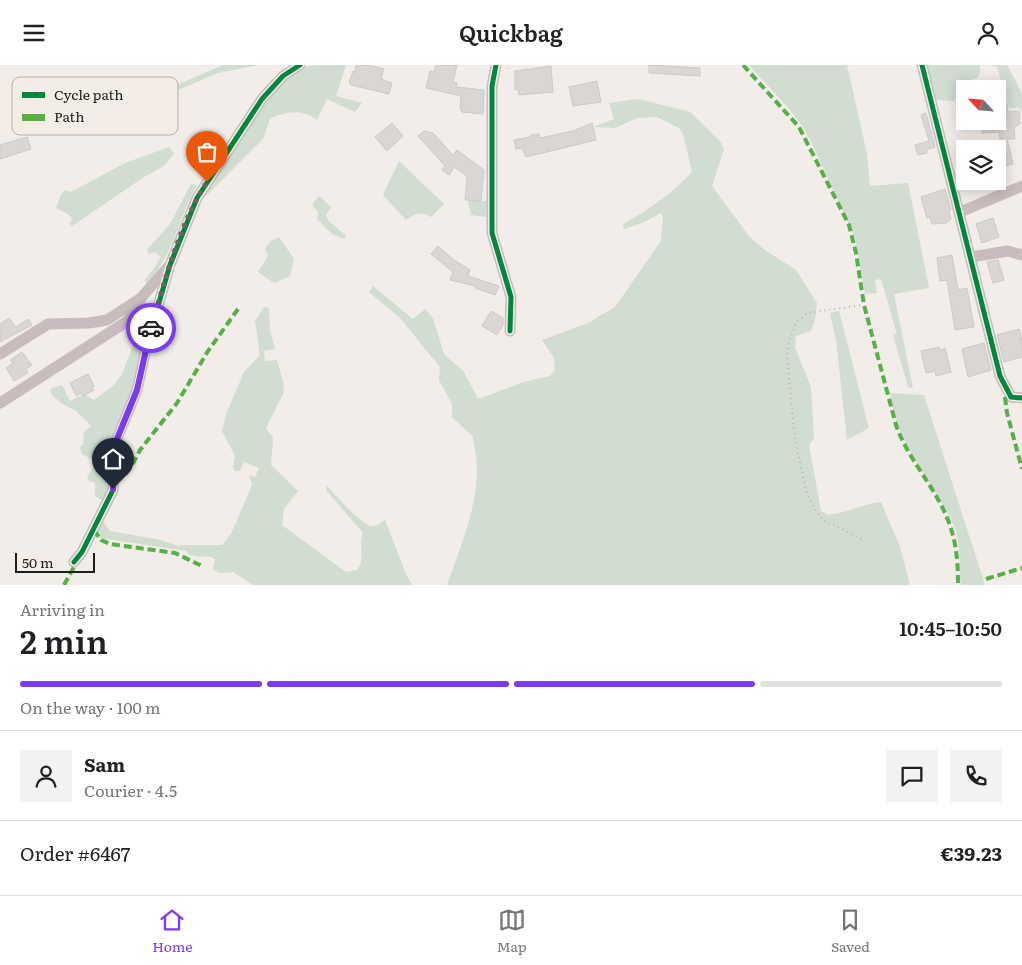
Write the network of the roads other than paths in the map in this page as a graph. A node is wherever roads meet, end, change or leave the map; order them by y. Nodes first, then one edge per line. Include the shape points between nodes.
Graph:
1 (300, 65) edge
2 (496, 65) edge
3 (922, 65) edge
4 (1022, 186) edge
5 (960, 212) junction
6 (1022, 255) edge
7 (971, 257) junction
8 (170, 265) junction
9 (141, 298) junction
10 (510, 331) dead end
11 (0, 354) edge
12 (1022, 398) edge
13 (0, 403) edge
14 (74, 562) dead end

1 - 8 street via 272,86 221,160 197,198
2 - 10 street via 492,86 492,233 511,297
3 - 5 street
4 - 5 street
5 - 7 street
6 - 7 street via 1008,251
7 - 12 street via 1000,376 1011,397
8 - 9 street
8 - 14 street via 137,390 117,439 113,489
9 - 11 street via 107,320 48,323
9 - 13 street via 136,311 126,322

